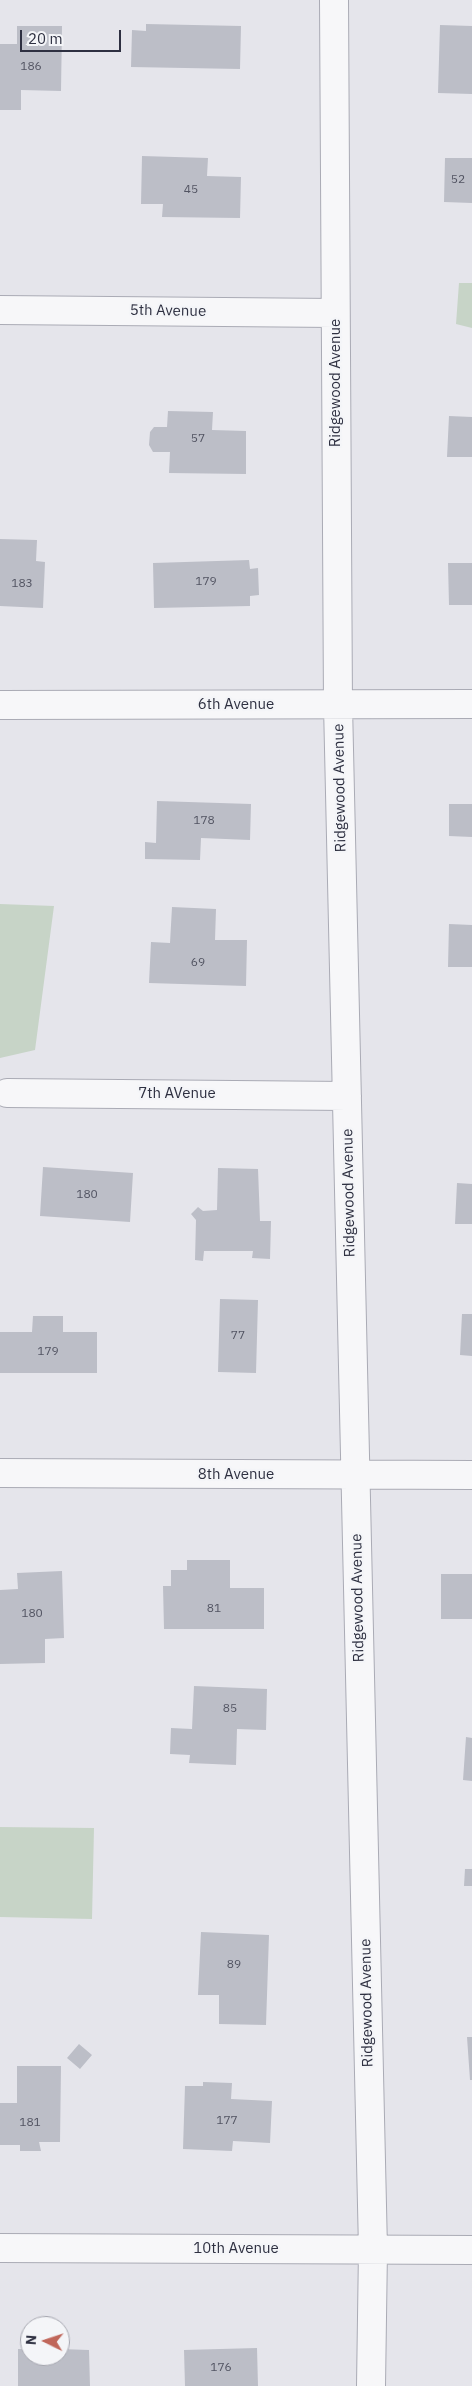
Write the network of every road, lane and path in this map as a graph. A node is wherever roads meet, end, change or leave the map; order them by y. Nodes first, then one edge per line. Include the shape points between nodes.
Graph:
1 (334, 0) edge
2 (0, 310) edge
3 (335, 313) junction
4 (338, 704) junction
5 (472, 704) edge
6 (0, 705) edge
7 (7, 1093) dead end
8 (347, 1096) junction
9 (0, 1473) edge
10 (472, 1475) edge
11 (355, 1476) junction
12 (0, 2248) edge
13 (373, 2249) junction
14 (472, 2250) edge
15 (371, 2386) edge

1 - 3 street, Ridgewood Avenue
2 - 3 street, 5th Avenue
3 - 4 street, Ridgewood Avenue
4 - 5 street, 6th Avenue
4 - 6 street, 6th Avenue
4 - 8 street, Ridgewood Avenue
7 - 8 street, 7th AVenue
8 - 11 street, Ridgewood Avenue
9 - 11 street, 8th Avenue
10 - 11 street, 8th Avenue
11 - 13 street, Ridgewood Avenue
12 - 13 street, 10th Avenue
13 - 14 street, 10th Avenue
13 - 15 street, Ridgewood Avenue

